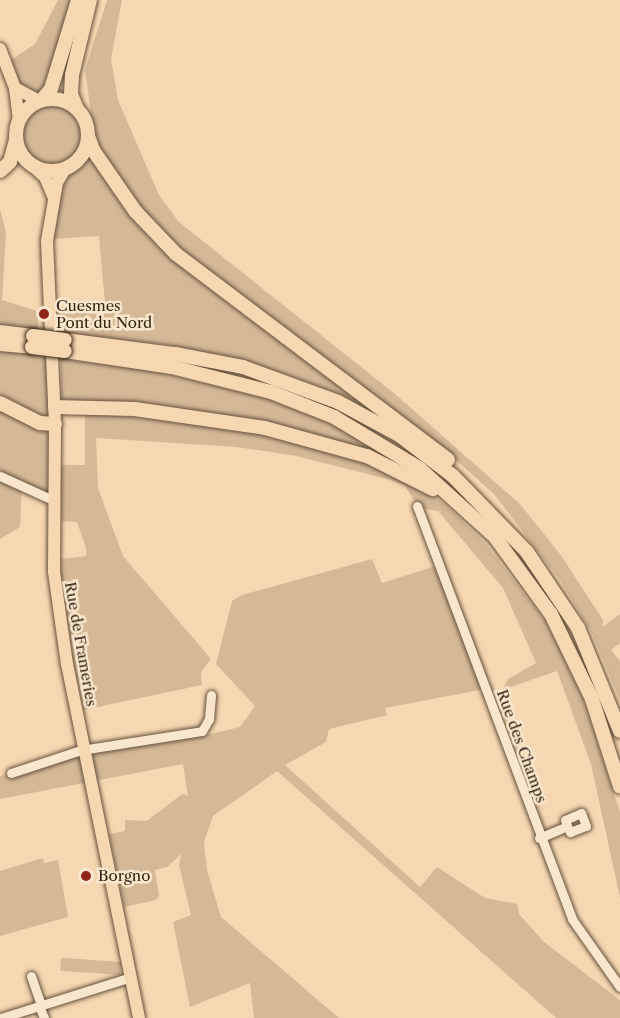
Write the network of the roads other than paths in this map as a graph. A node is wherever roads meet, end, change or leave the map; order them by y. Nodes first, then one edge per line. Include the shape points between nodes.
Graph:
1 (78, 0) edge
2 (90, 0) edge
3 (0, 50) edge
4 (15, 88) junction
5 (41, 101) junction
6 (77, 109) junction
7 (19, 121) junction
8 (88, 136) junction
9 (16, 137) junction
10 (33, 165) junction
11 (65, 169) junction
12 (0, 171) edge
13 (54, 198) junction
14 (0, 332) edge
15 (33, 342) junction
16 (0, 344) edge
17 (65, 346) junction
18 (0, 403) edge
19 (55, 407) junction
20 (55, 424) junction
21 (0, 476) edge
22 (55, 501) junction
23 (417, 506) dead end
24 (471, 512) junction
25 (498, 518) junction
26 (211, 695) dead end
27 (620, 732) edge
28 (85, 749) junction
29 (11, 774) dead end
30 (620, 787) edge
31 (567, 826) dead end
32 (539, 838) junction
33 (31, 976) dead end
34 (131, 977) junction
35 (620, 987) edge
36 (40, 1005) junction
37 (1, 1018) edge
38 (44, 1018) edge
39 (139, 1018) edge

1 - 5 highway via 51,89
2 - 6 highway via 72,75 71,94
3 - 4 main road
4 - 5 main road
4 - 7 main road
5 - 6 highway via 57,99
5 - 7 highway
6 - 8 highway via 86,121
7 - 9 highway
8 - 11 highway via 81,156
8 - 25 highway via 93,150 136,212 176,255 441,454 491,501
9 - 10 highway via 21,153
9 - 12 highway via 10,162
10 - 11 highway via 45,170
10 - 13 main road via 45,177
11 - 13 main road, Rue de Frameries
13 - 19 main road, Rue de Frameries via 47,241
14 - 15 highway
15 - 16 highway
15 - 17 highway, bridge
17 - 24 highway via 183,370 303,403 392,449
17 - 25 highway via 208,360 307,388 399,435 453,476
18 - 20 highway via 40,423
19 - 20 main road, Rue de Frameries
19 - 24 highway via 192,415 307,438 388,465
20 - 22 main road, Rue de Frameries
21 - 22 street
22 - 28 main road, Rue de Frameries via 54,572 59,624
23 - 32 street, Rue des Champs
24 - 30 highway via 515,562 562,634 579,668
25 - 27 highway via 547,579 578,628
26 - 28 street via 209,719 202,731
28 - 29 street
28 - 34 main road, Rue de Frameries
31 - 32 street
32 - 35 street, Rue des Champs via 572,919
33 - 36 street
34 - 36 street
34 - 39 main road, Rue de Frameries
36 - 37 street
36 - 38 street

